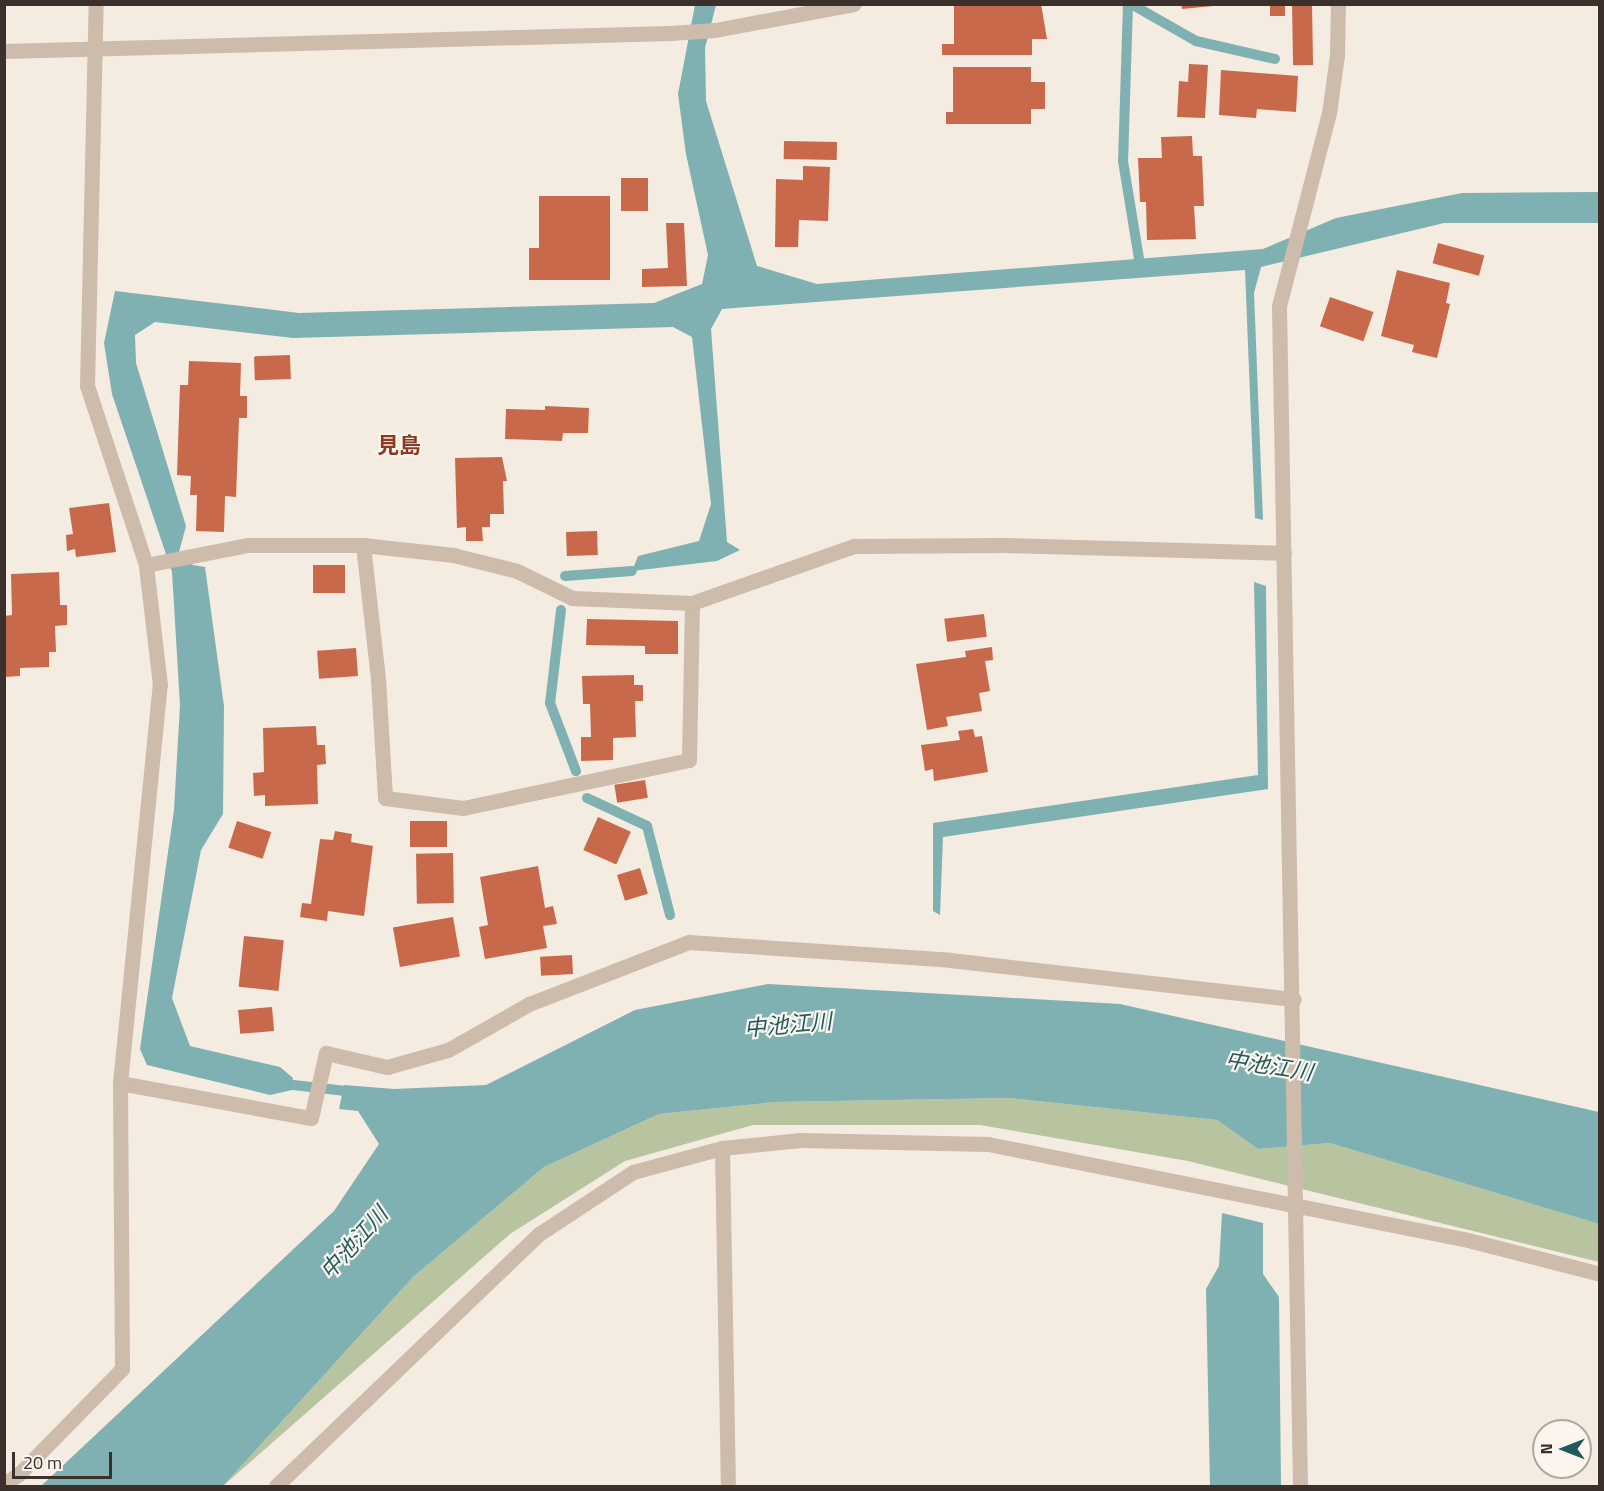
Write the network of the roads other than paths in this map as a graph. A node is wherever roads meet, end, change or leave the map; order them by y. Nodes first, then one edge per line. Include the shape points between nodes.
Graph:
1 (96, 4) edge
2 (854, 4) edge
3 (1338, 4) edge
4 (97, 50) junction
5 (4, 51) edge
6 (363, 545) junction
7 (1284, 553) junction
8 (146, 565) junction
9 (692, 603) junction
10 (1294, 1006) junction
11 (120, 1083) junction
12 (722, 1148) junction
13 (1296, 1203) junction
14 (1599, 1274) edge
15 (4, 1484) edge
16 (276, 1486) edge
17 (728, 1486) edge
18 (1300, 1486) edge

1 - 4 street
2 - 4 street via 688,32
3 - 7 street via 1337,55 1329,113 1279,306
4 - 5 street
4 - 8 street via 87,386
6 - 8 street via 248,545
6 - 9 street via 453,555 517,571 572,598
6 - 9 street via 378,679 385,798 463,808 689,760
7 - 9 street via 1004,545 854,546
7 - 10 street
8 - 11 street via 160,684
10 - 11 street via 950,960 689,942 529,1004 448,1050 387,1067 326,1053 310,1118
10 - 13 street
11 - 15 street via 122,1369 19,1474
12 - 13 street via 801,1140 988,1144
12 - 16 street via 633,1172 539,1234
12 - 17 street
13 - 14 street via 1464,1239
13 - 18 street

